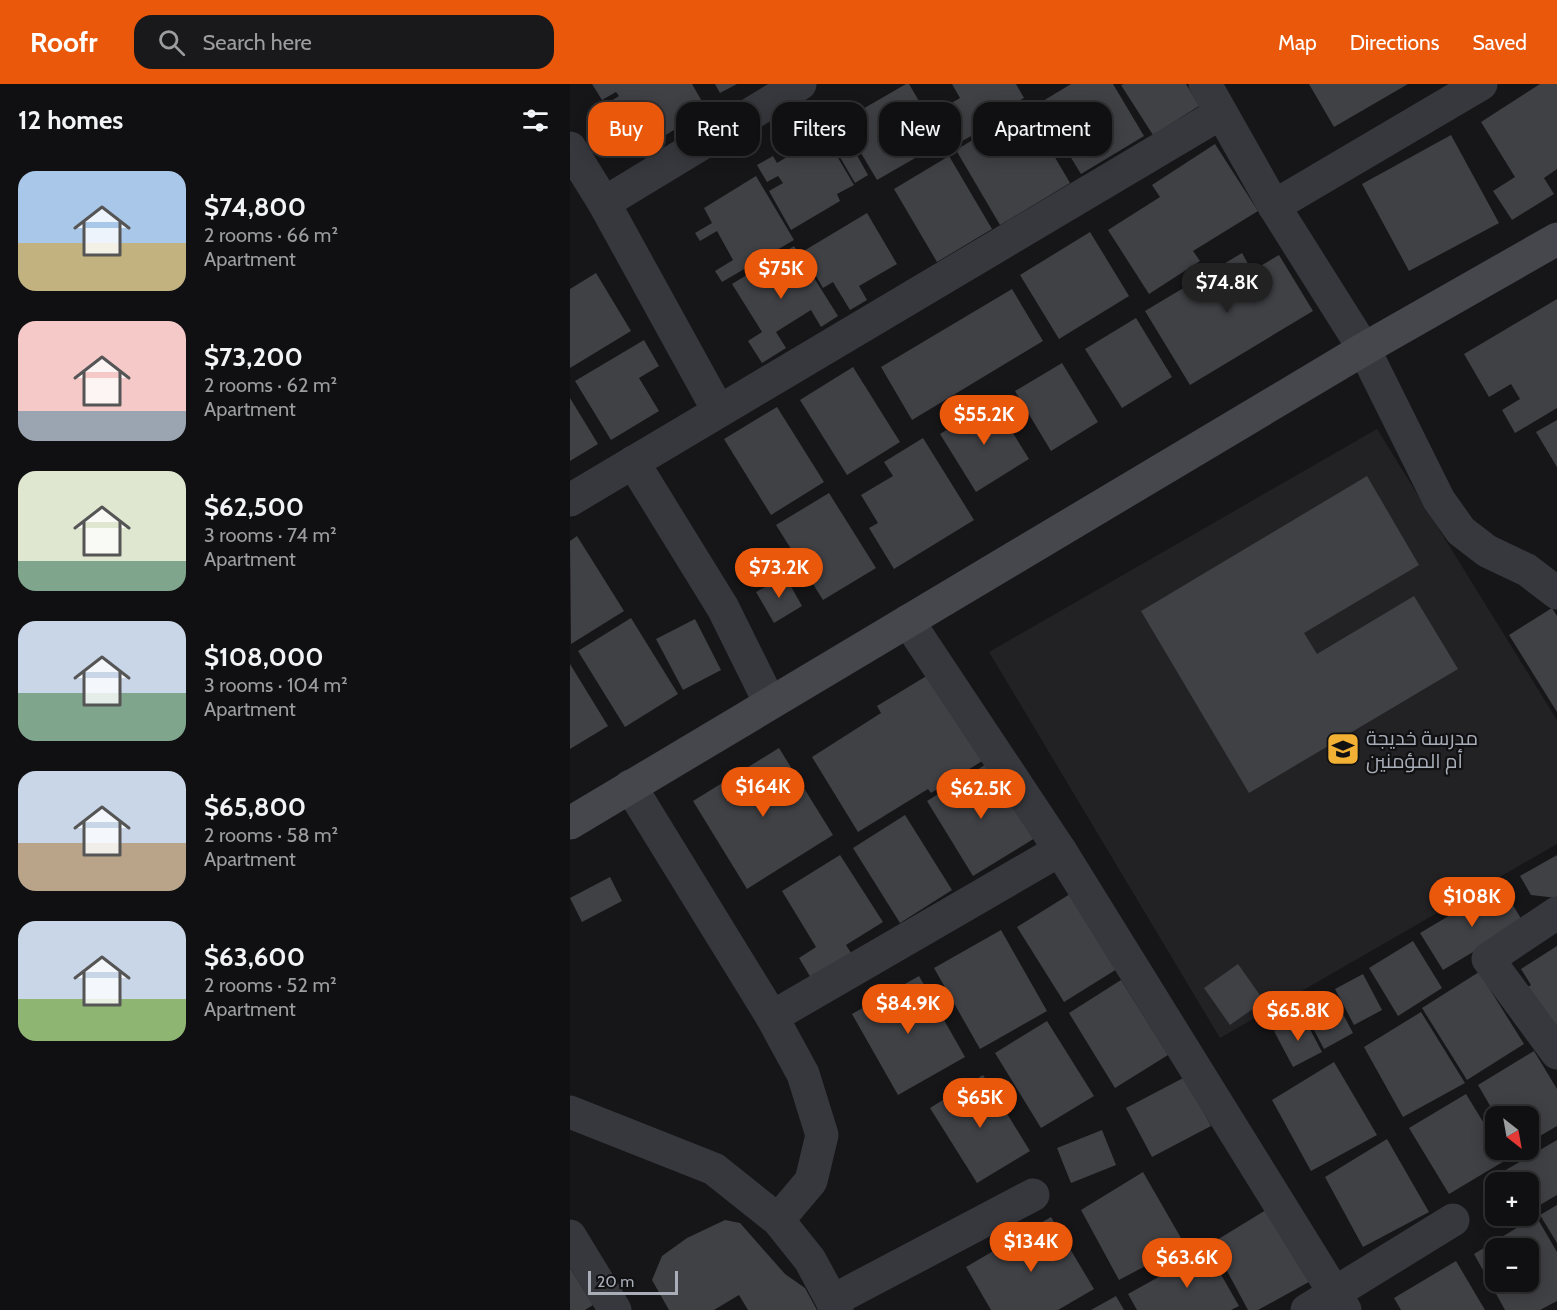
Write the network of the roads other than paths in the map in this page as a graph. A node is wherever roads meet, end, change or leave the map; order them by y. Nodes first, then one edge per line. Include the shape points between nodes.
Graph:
1 (800, 84) edge
2 (1205, 84) edge
3 (1481, 84) edge
4 (1442, 93) edge
5 (1221, 112) junction
6 (570, 148) edge
7 (604, 203) junction
8 (1274, 206) junction
9 (1557, 239) edge
10 (1364, 349) junction
11 (718, 410) junction
12 (633, 462) junction
13 (570, 500) edge
14 (1557, 593) edge
15 (908, 621) junction
16 (770, 703) junction
17 (630, 786) junction
18 (570, 823) edge
19 (1060, 850) junction
20 (1557, 913) edge
21 (772, 1017) junction
22 (1557, 1053) edge
23 (570, 1112) edge
24 (1033, 1195) dead end
25 (778, 1220) junction
26 (1452, 1220) dead end
27 (570, 1236) edge
28 (1340, 1302) edge
29 (834, 1306) edge
30 (615, 1310) edge
31 (1307, 1310) edge

1 - 7 street
2 - 5 street
3 - 4 street
4 - 8 street
5 - 8 street
5 - 11 street
6 - 7 street
7 - 11 street
8 - 10 street
9 - 10 main road
10 - 14 street via 1439,501 1461,531 1487,551 1527,570
10 - 15 main road
11 - 12 street
12 - 13 street
12 - 16 street via 723,608
15 - 16 main road
15 - 19 street
16 - 17 main road
17 - 18 main road
17 - 21 street
19 - 21 street
19 - 28 street
20 - 22 street via 1488,959
21 - 25 street via 804,1074 822,1135 811,1181
23 - 25 street via 714,1169
24 - 29 street
25 - 29 street via 810,1260
26 - 28 street
27 - 30 street
28 - 31 street

